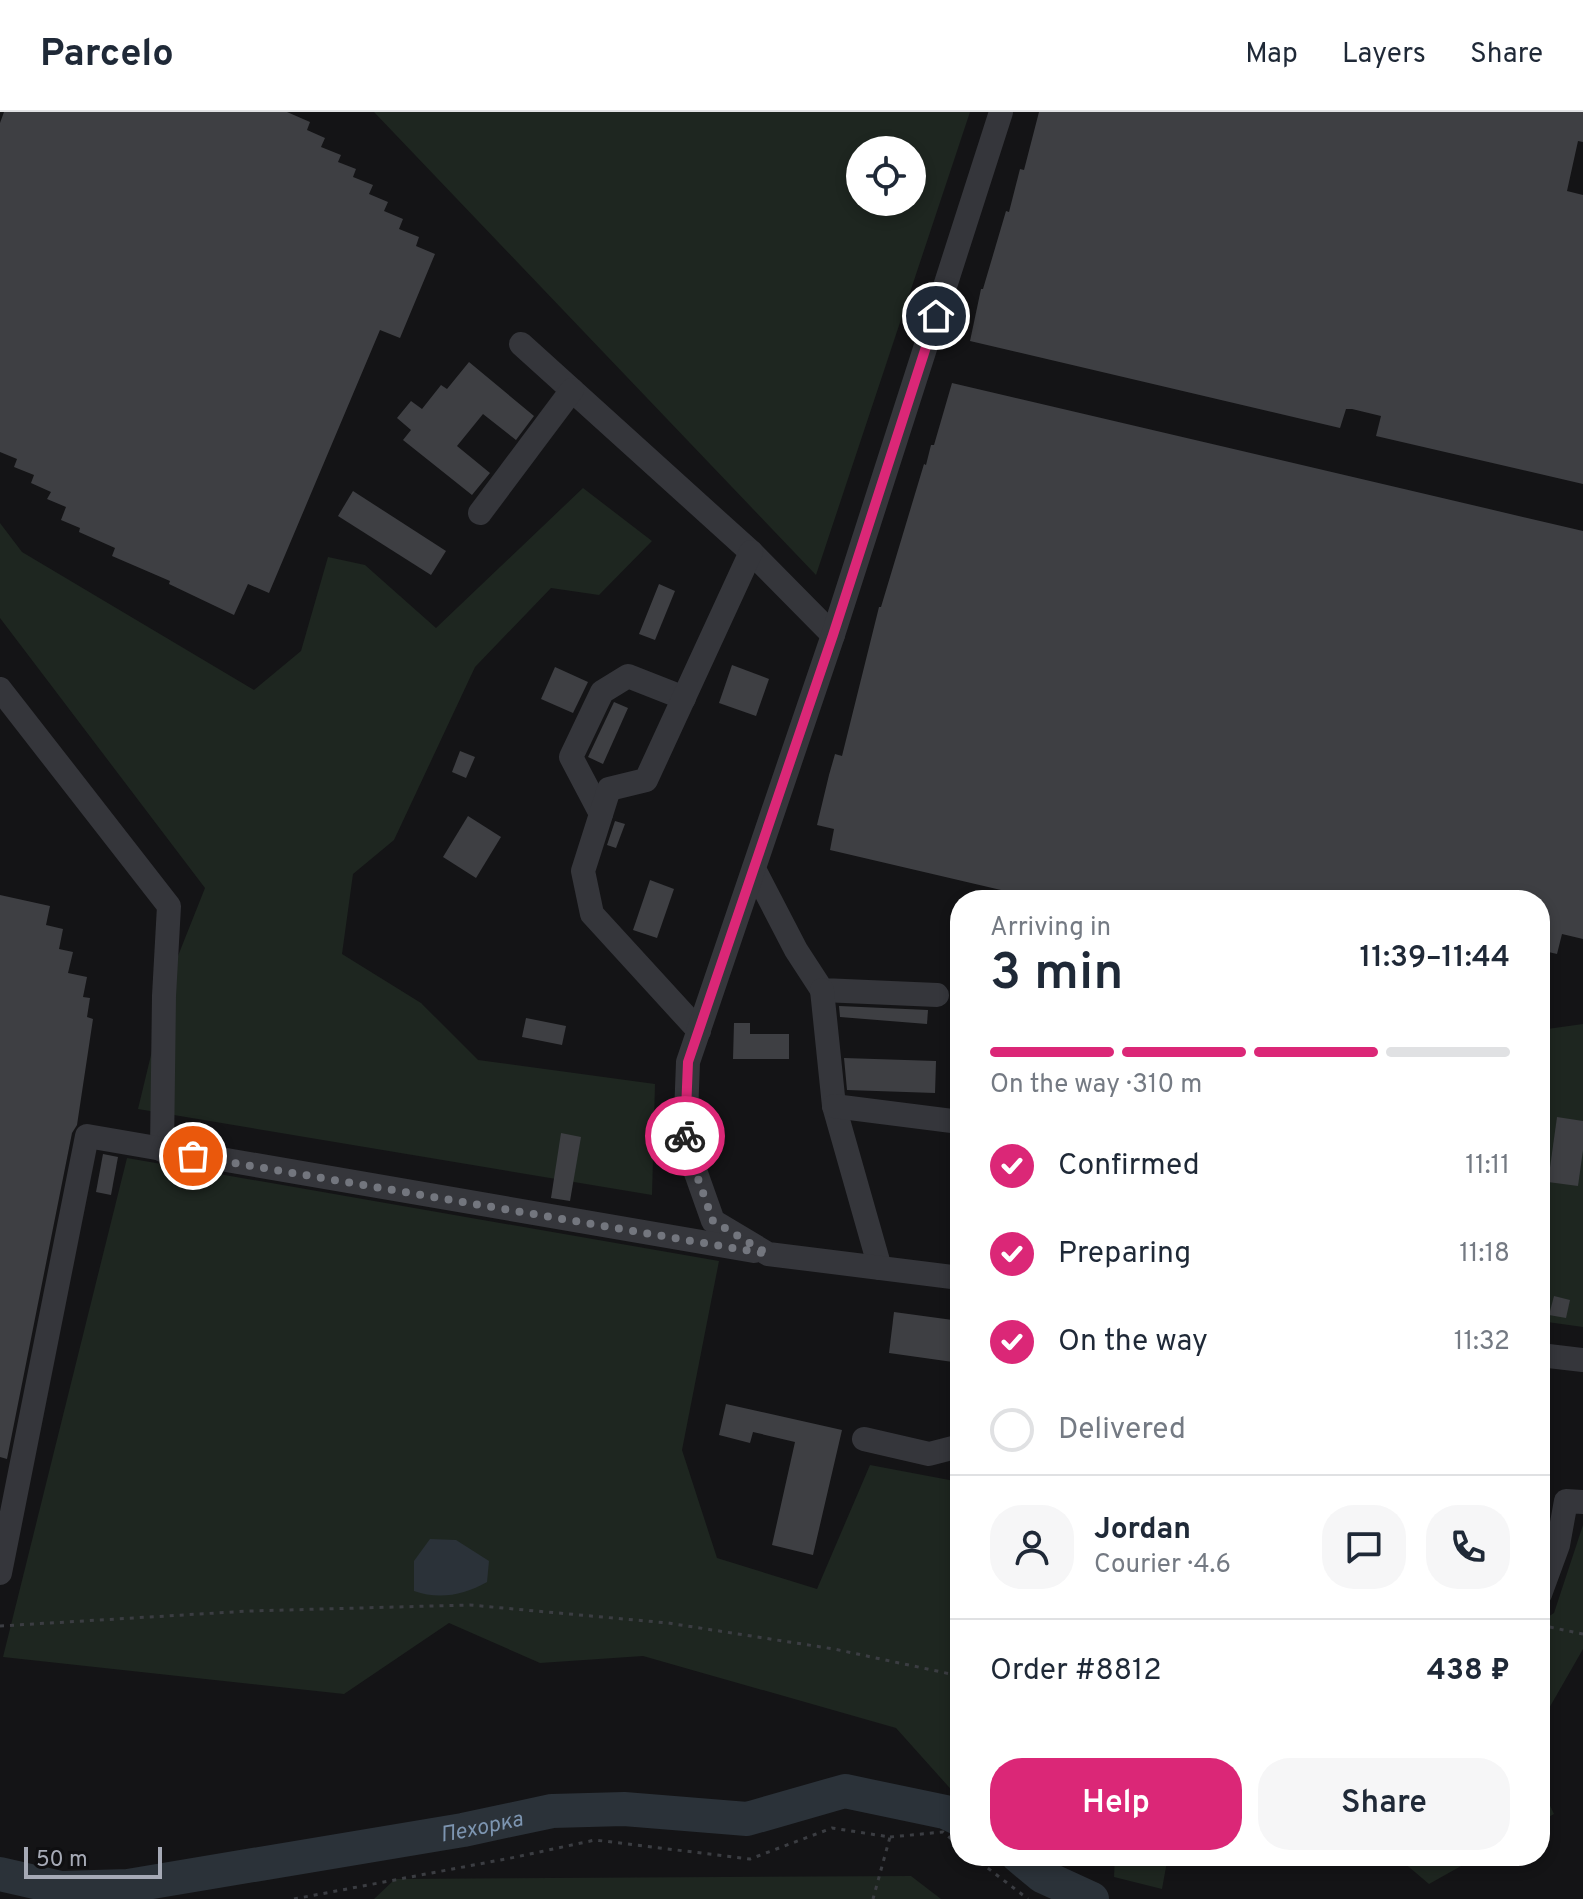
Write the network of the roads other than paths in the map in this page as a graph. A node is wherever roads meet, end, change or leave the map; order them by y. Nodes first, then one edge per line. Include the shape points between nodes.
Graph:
1 (1001, 112) edge
2 (521, 344) dead end
3 (572, 390) junction
4 (480, 513) dead end
5 (751, 552) junction
6 (833, 635) junction
7 (0, 689) edge
8 (684, 698) junction
9 (601, 814) junction
10 (754, 869) junction
11 (822, 990) junction
12 (937, 995) dead end
13 (699, 1031) junction
14 (834, 1106) junction
15 (950, 1121) edge
16 (162, 1150) junction
17 (768, 1254) junction
18 (880, 1268) junction
19 (950, 1277) edge
20 (1550, 1356) edge
21 (1583, 1360) edge
22 (864, 1439) dead end
23 (950, 1449) edge
24 (1583, 1502) edge
25 (1550, 1567) edge
26 (0, 1573) edge

1 - 6 street
2 - 3 street
3 - 4 street
3 - 5 street
5 - 6 street
5 - 8 street
6 - 10 street
7 - 16 street via 169,906
8 - 9 street via 646,780 609,789
8 - 9 street via 628,676 602,692 571,757
9 - 13 street via 583,871 592,914
10 - 11 street
10 - 13 street
11 - 12 street
11 - 14 street
13 - 17 street via 688,1062 685,1142 713,1221
14 - 15 street
14 - 18 street
16 - 17 street
16 - 26 street via 87,1136
17 - 18 street
18 - 19 street
20 - 21 street
22 - 23 street via 929,1454
24 - 25 street via 1566,1501

